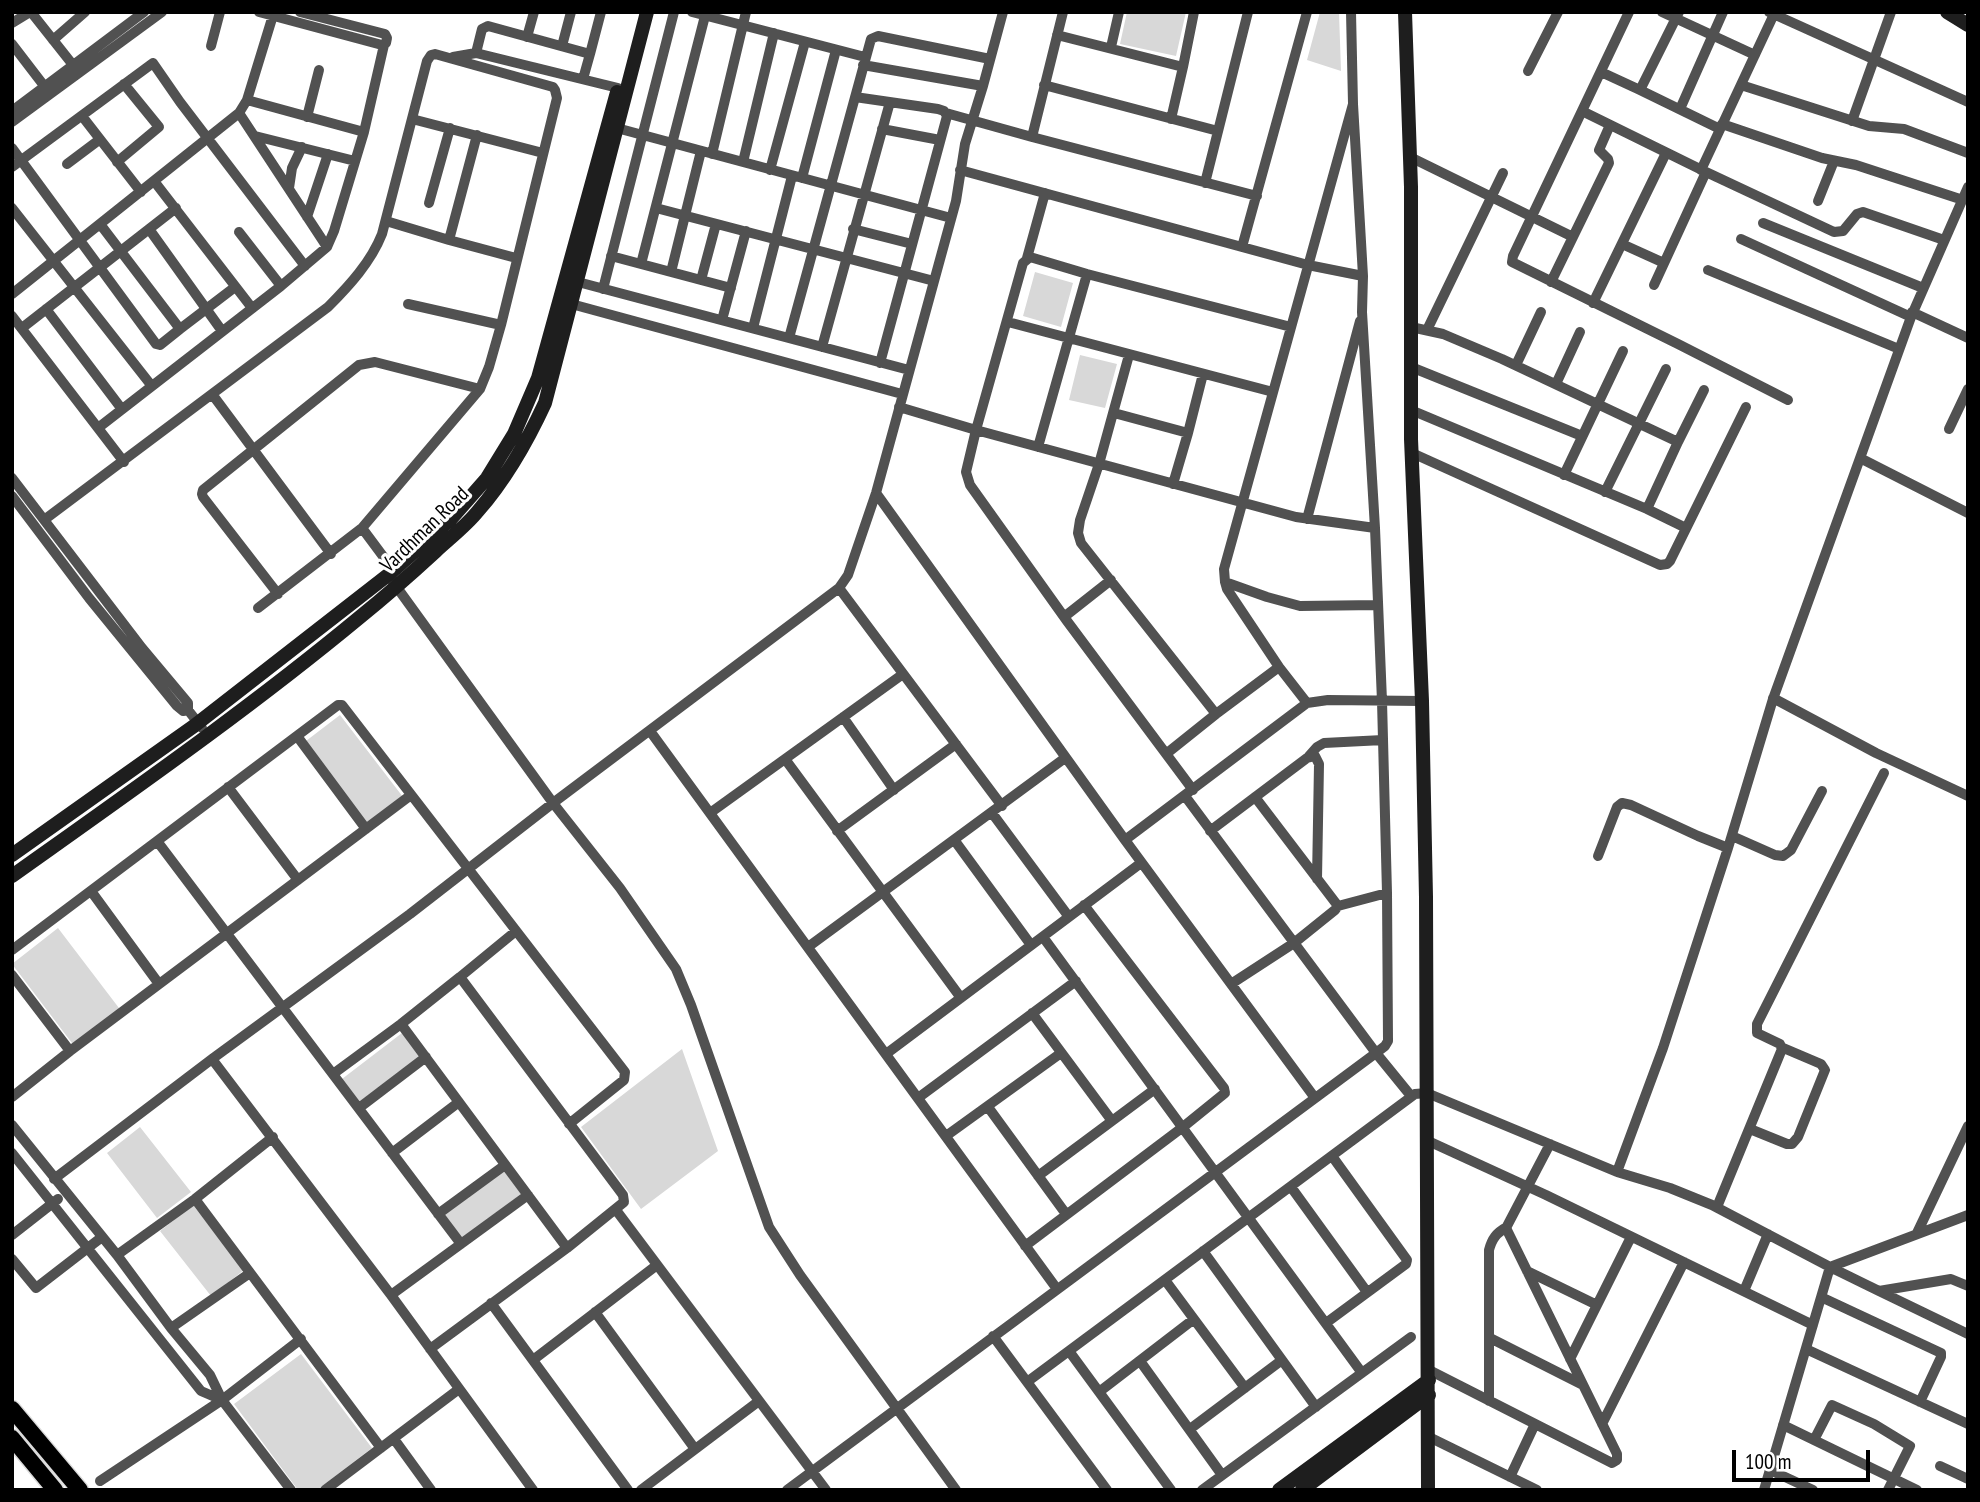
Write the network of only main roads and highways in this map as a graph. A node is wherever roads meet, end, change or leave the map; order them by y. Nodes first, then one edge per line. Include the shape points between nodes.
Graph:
1 (12, 1409) edge
2 (12, 1438) edge
3 (55, 1490) edge
4 (80, 1490) edge

1 - 4 main road
2 - 3 main road

